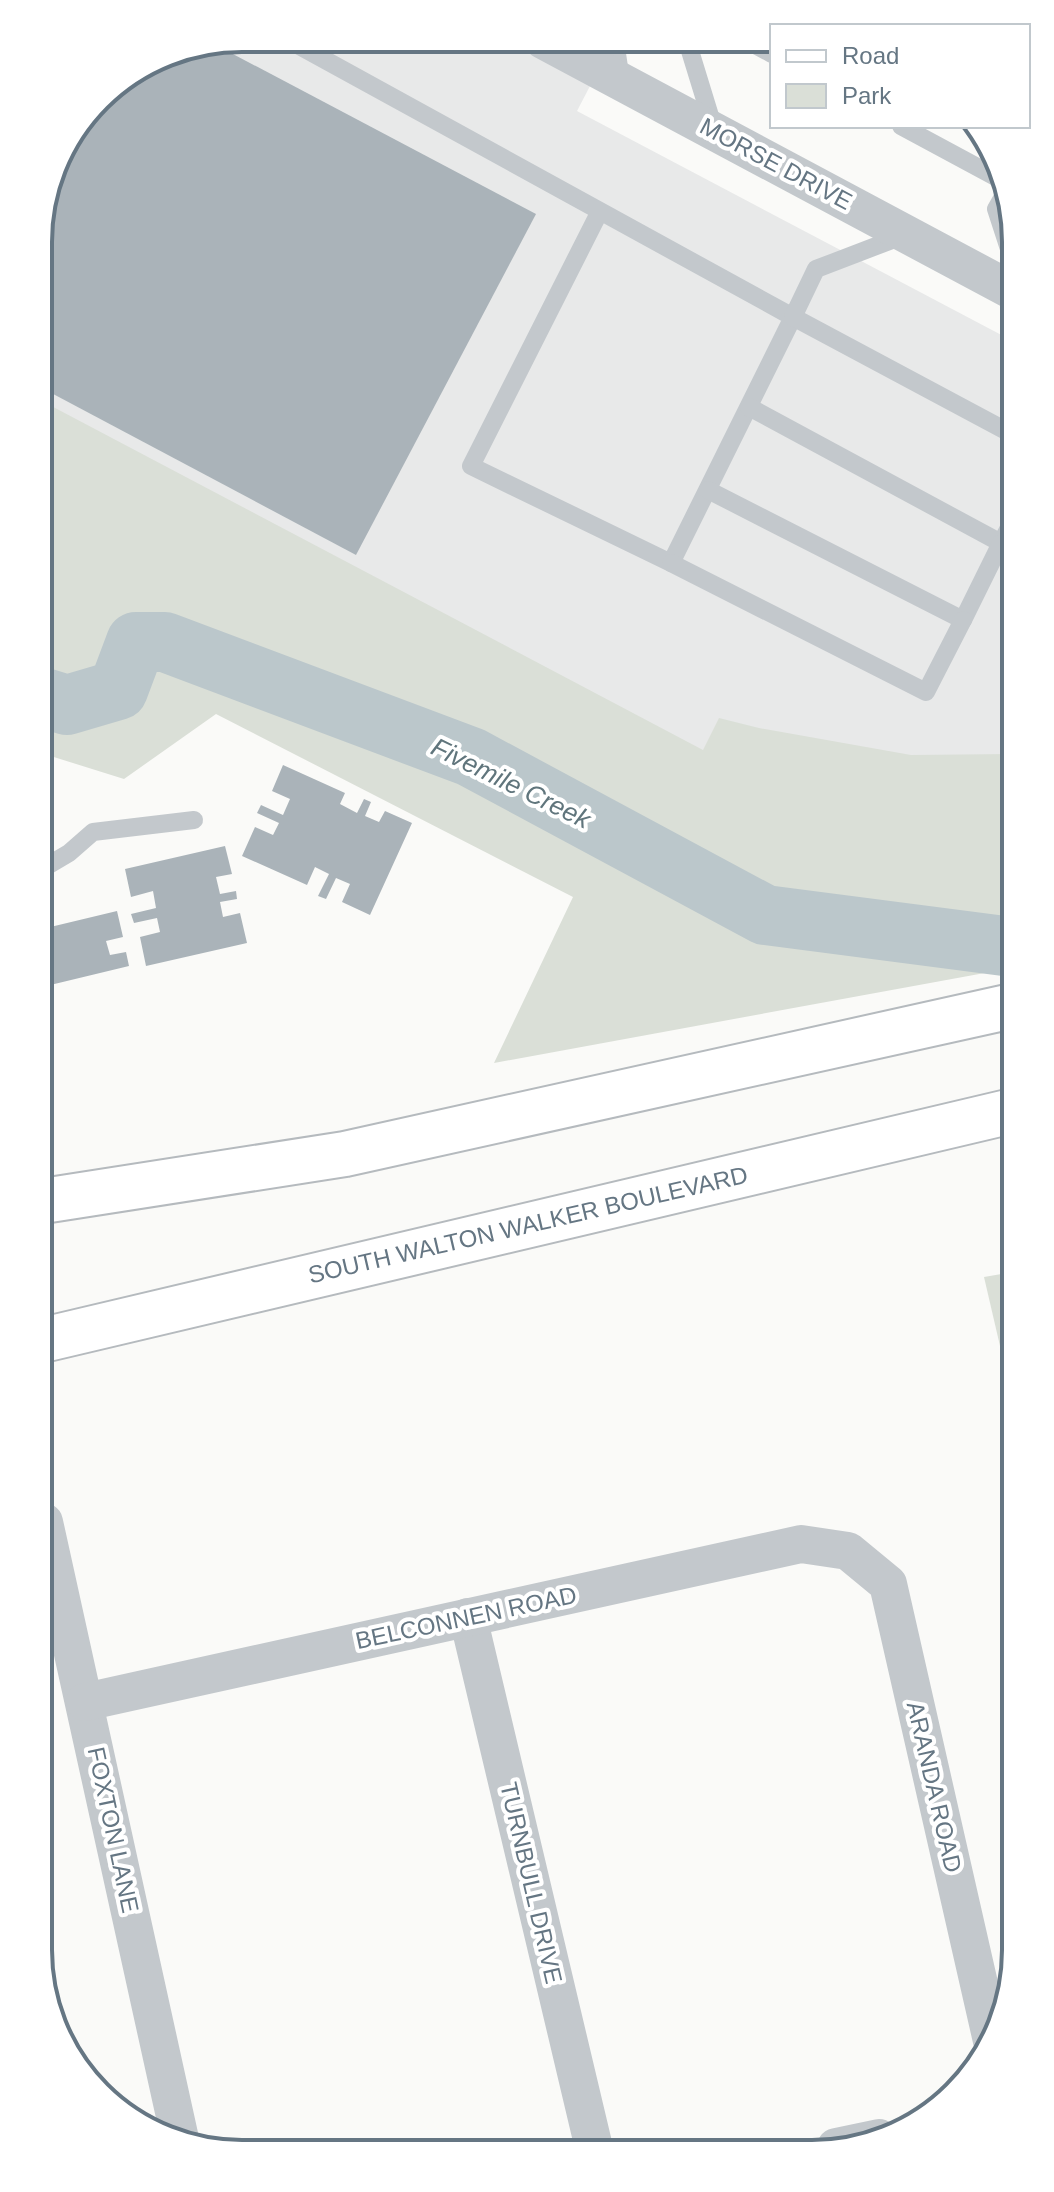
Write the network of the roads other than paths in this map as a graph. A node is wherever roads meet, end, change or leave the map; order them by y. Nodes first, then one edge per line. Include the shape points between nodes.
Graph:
1 (310, 52) edge
2 (566, 52) edge
3 (617, 52) edge
4 (690, 52) edge
5 (621, 81) junction
6 (905, 128) edge
7 (715, 131) junction
8 (990, 174) edge
9 (600, 211) junction
10 (907, 234) junction
11 (1002, 285) edge
12 (793, 317) junction
13 (749, 407) junction
14 (1002, 429) edge
15 (708, 490) junction
16 (1001, 543) joint
17 (671, 563) junction
18 (963, 620) junction
19 (194, 820) dead end
20 (52, 863) edge
21 (1002, 1008) edge
22 (996, 1114) edge
23 (52, 1200) edge
24 (52, 1338) edge
25 (848, 1551) joint
26 (52, 1557) edge
27 (468, 1617) junction
28 (85, 1702) junction
29 (988, 2023) edge
30 (168, 2124) edge
31 (592, 2140) edge

1 - 9 lane
2 - 5 street, MORSE DRIVE
3 - 5 lane
4 - 7 lane
5 - 7 street, MORSE DRIVE
6 - 8 lane
7 - 10 street, MORSE DRIVE
9 - 12 lane
9 - 17 lane via 471,466
10 - 11 street, MORSE DRIVE
10 - 12 lane via 816,269
12 - 13 lane
12 - 14 lane
13 - 15 lane
13 - 16 lane
15 - 17 lane
15 - 18 lane
16 - 18 lane
17 - 18 lane via 926,692
19 - 20 lane via 93,832
21 - 23 main road via 345,1154
22 - 24 main road, SOUTH WALTON WALKER BOULEVARD
25 - 27 street, BELCONNEN ROAD via 801,1544
25 - 29 street, ARANDA ROAD via 888,1584
26 - 28 street, FOXTON LANE
27 - 28 street, BELCONNEN ROAD
27 - 31 street, TURNBULL DRIVE
28 - 30 street, FOXTON LANE

